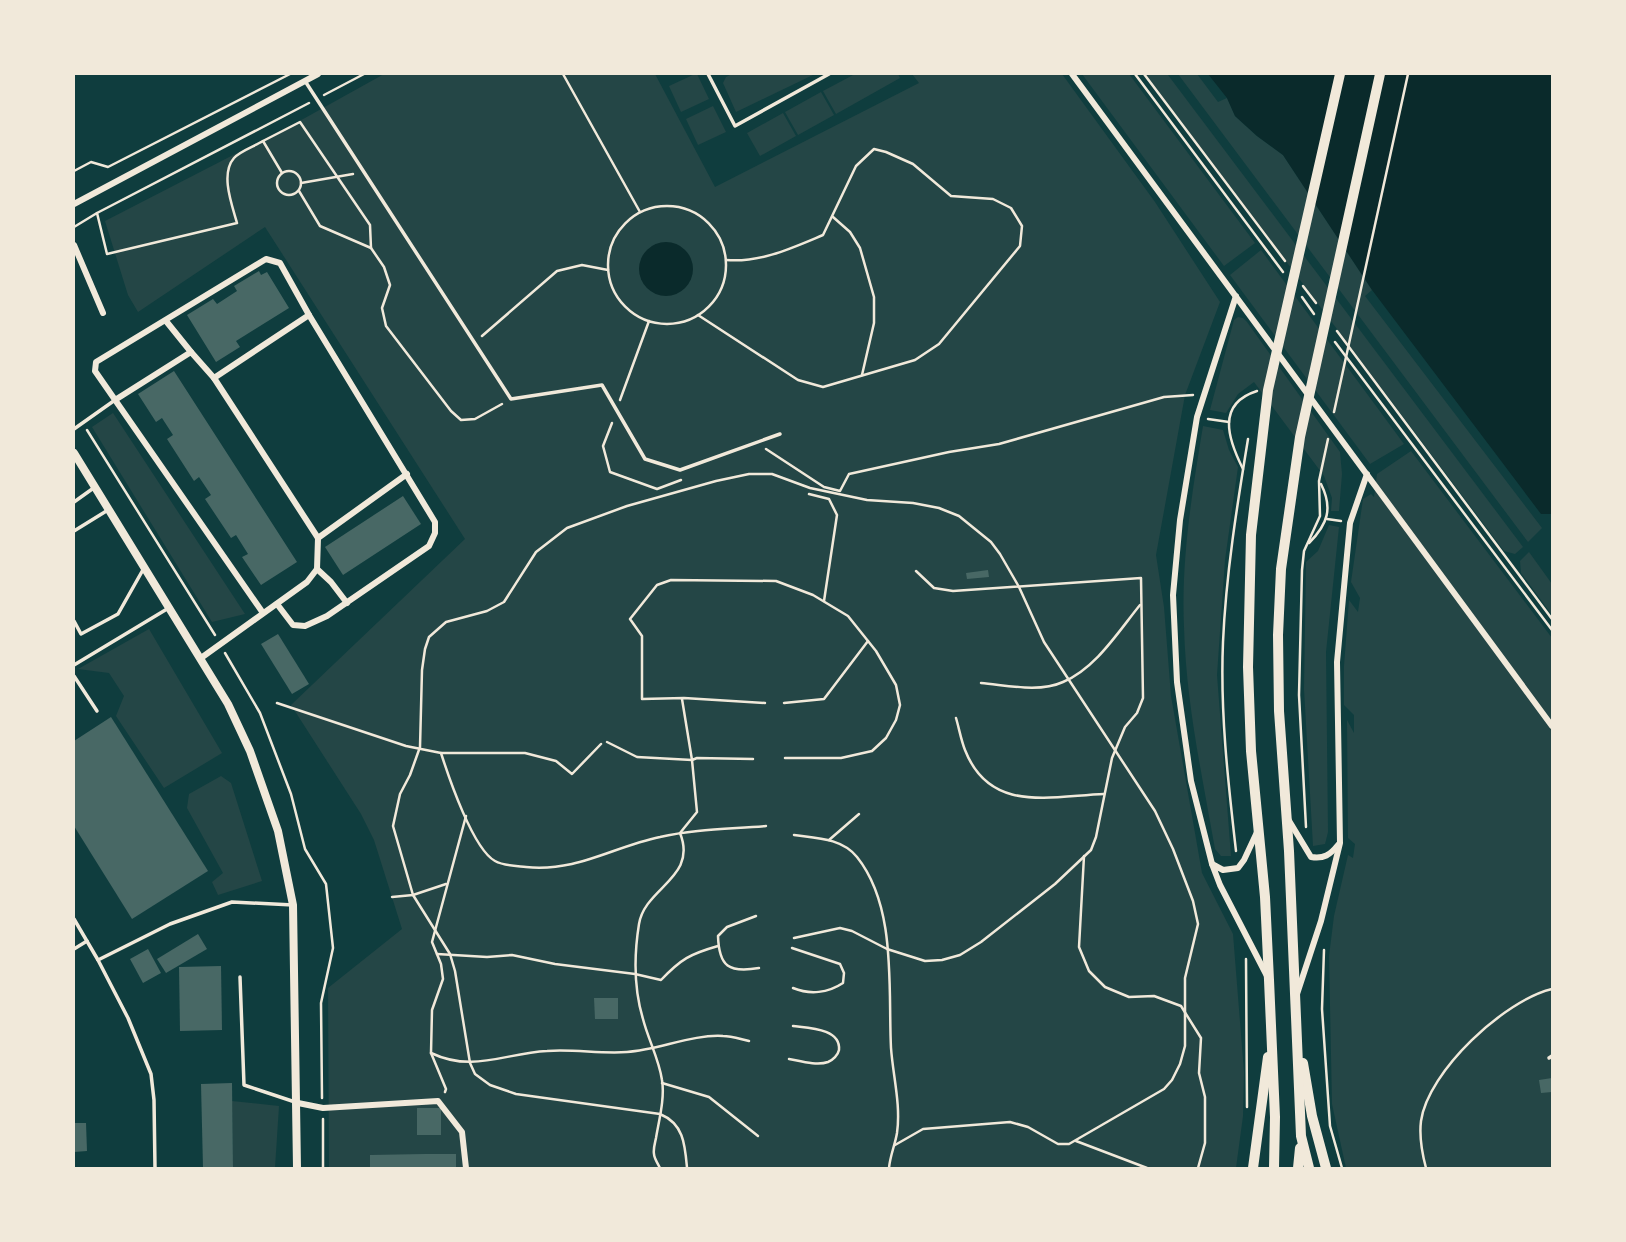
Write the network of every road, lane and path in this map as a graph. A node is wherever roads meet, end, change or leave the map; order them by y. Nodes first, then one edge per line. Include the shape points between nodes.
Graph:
1 (290, 74) edge
2 (318, 74) edge
3 (364, 74) edge
4 (563, 74) edge
5 (708, 74) edge
6 (829, 74) edge
7 (1072, 74) edge
8 (1135, 74) edge
9 (1144, 74) edge
10 (1340, 74) edge
11 (1380, 74) edge
12 (1408, 74) edge
13 (305, 80) junction
14 (317, 99) junction
15 (263, 141) junction
16 (74, 171) edge
17 (364, 172) junction
18 (282, 173) junction
19 (338, 177) junction
20 (301, 183) junction
21 (299, 191) junction
22 (74, 204) edge
23 (640, 212) junction
24 (97, 213) junction
25 (832, 217) junction
26 (74, 227) edge
27 (74, 245) edge
28 (371, 248) junction
29 (726, 260) junction
30 (1288, 265) dead end
31 (608, 270) junction
32 (1296, 276) dead end
33 (1287, 277) dead end
34 (1295, 288) dead end
35 (1236, 296) junction
36 (1320, 309) dead end
37 (103, 313) dead end
38 (309, 315) junction
39 (698, 315) junction
40 (166, 321) junction
41 (649, 321) junction
42 (1320, 322) dead end
43 (1336, 331) dead end
44 (1328, 333) dead end
45 (474, 342) junction
46 (191, 352) junction
47 (862, 375) junction
48 (214, 378) junction
49 (511, 399) junction
50 (115, 400) junction
51 (1255, 401) dead end
52 (1192, 403) dead end
53 (617, 409) junction
54 (1334, 413) dead end
55 (1197, 417) junction
56 (1229, 422) junction
57 (74, 429) edge
58 (1249, 433) dead end
59 (780, 434) dead end
60 (94, 440) dead end
61 (1328, 440) dead end
62 (766, 449) dead end
63 (74, 453) edge
64 (1243, 469) junction
65 (407, 474) junction
66 (1367, 474) junction
67 (681, 480) dead end
68 (1320, 481) junction
69 (95, 487) junction
70 (809, 494) dead end
71 (74, 502) edge
72 (109, 509) junction
73 (74, 531) edge
74 (318, 538) junction
75 (1308, 544) junction
76 (145, 567) junction
77 (317, 569) junction
78 (916, 571) dead end
79 (1018, 587) junction
80 (824, 602) junction
81 (347, 603) junction
82 (1141, 603) junction
83 (277, 604) junction
84 (169, 608) junction
85 (263, 614) junction
86 (1552, 619) edge
87 (74, 621) edge
88 (1552, 630) edge
89 (868, 641) junction
90 (221, 646) junction
91 (201, 658) junction
92 (74, 665) edge
93 (74, 676) edge
94 (1068, 679) junction
95 (981, 683) dead end
96 (682, 699) junction
97 (765, 703) dead end
98 (784, 703) dead end
99 (277, 704) dead end
100 (97, 711) dead end
101 (956, 718) dead end
102 (1552, 726) edge
103 (607, 742) dead end
104 (601, 744) dead end
105 (419, 747) junction
106 (1115, 751) junction
107 (441, 753) junction
108 (785, 758) dead end
109 (753, 759) dead end
110 (692, 760) junction
111 (1104, 794) junction
112 (859, 814) dead end
113 (1286, 815) junction
114 (466, 816) junction
115 (766, 827) dead end
116 (1258, 828) junction
117 (680, 833) junction
118 (794, 835) dead end
119 (829, 840) junction
120 (1340, 843) junction
121 (1305, 849) junction
122 (1084, 856) junction
123 (1212, 864) junction
124 (1238, 868) junction
125 (447, 883) junction
126 (413, 895) junction
127 (392, 897) dead end
128 (293, 905) junction
129 (756, 916) dead end
130 (74, 919) edge
131 (435, 930) junction
132 (794, 938) dead end
133 (87, 941) junction
134 (1325, 943) dead end
135 (718, 946) junction
136 (1246, 947) dead end
137 (74, 948) edge
138 (792, 948) dead end
139 (887, 949) junction
140 (437, 954) junction
141 (450, 954) junction
142 (98, 960) junction
143 (759, 968) dead end
144 (635, 974) junction
145 (240, 977) dead end
146 (1269, 980) junction
147 (793, 988) dead end
148 (1552, 989) edge
149 (1296, 996) junction
150 (1184, 1012) junction
151 (1296, 1018) junction
152 (793, 1026) dead end
153 (1271, 1033) junction
154 (749, 1041) dead end
155 (654, 1049) junction
156 (431, 1053) junction
157 (789, 1059) dead end
158 (470, 1063) junction
159 (662, 1083) junction
160 (438, 1101) junction
161 (298, 1103) junction
162 (323, 1108) junction
163 (1247, 1108) dead end
164 (660, 1114) junction
165 (758, 1136) dead end
166 (1301, 1136) junction
167 (1076, 1141) junction
168 (895, 1145) junction
169 (155, 1168) edge
170 (297, 1168) edge
171 (323, 1168) edge
172 (466, 1168) edge
173 (660, 1168) edge
174 (687, 1168) edge
175 (889, 1168) edge
176 (1147, 1168) edge
177 (1198, 1168) edge
178 (1254, 1168) edge
179 (1274, 1168) edge
180 (1298, 1168) edge
181 (1309, 1168) edge
182 (1325, 1168) edge
183 (1342, 1168) edge
184 (1426, 1168) edge

1 - 16 path via 108,167 91,162
2 - 13 street
3 - 14 path
4 - 23 path
5 - 6 lane via 735,126
7 - 35 street
8 - 33 path
9 - 30 path
10 - 116 main road via 1268,390 1251,535 1251,751
11 - 113 main road via 1300,437 1281,569 1279,711
12 - 54 path
13 - 14 lane
13 - 22 street
14 - 17 lane
14 - 24 path
15 - 18 path
15 - 19 path via 300,122
15 - 24 path via 235,157 229,169 237,223 107,254
17 - 19 path
17 - 45 lane
18 - 20 path via 294,172
18 - 21 path via 276,183 281,193
19 - 20 path
19 - 28 path via 370,225
20 - 21 path
21 - 28 path via 320,226
23 - 29 path via 662,206 696,213 720,237
23 - 31 path via 615,236
24 - 26 path
25 - 29 path via 823,235 777,254
25 - 47 path via 860,248 874,297 874,323
25 - 47 path via 856,166 874,149 913,164 951,195 993,199 1011,208 1022,226 1020,246 939,344 915,360
27 - 37 street
28 - 49 path via 390,285 382,308 386,326 451,411 461,420 475,419
29 - 39 path via 719,293
31 - 41 path via 621,302
31 - 45 path via 582,265 557,271
32 - 36 path
34 - 42 path
35 - 55 street
35 - 66 street
38 - 40 street via 280,263 267,259
38 - 48 street
38 - 65 street
39 - 41 path via 672,324
39 - 47 path via 798,380 823,387
40 - 46 street
40 - 50 street via 96,362 95,371
41 - 53 path
43 - 86 path
44 - 88 path
45 - 49 lane
46 - 48 street
46 - 50 street
48 - 74 street
49 - 53 lane via 602,385
50 - 57 lane
50 - 85 street
51 - 56 path via 1256,391 1239,398
52 - 62 path via 1194,395 1164,397 999,444 849,474 841,491 824,487
53 - 59 lane via 645,459 680,470
53 - 67 path via 603,446 610,472 657,489
55 - 56 path
55 - 123 street via 1173,595 1177,682 1191,781
56 - 64 path
58 - 64 path
60 - 90 path
61 - 68 path
63 - 69 street
64 - 124 path via 1223,641 1224,729
65 - 74 street
65 - 81 street via 435,522 429,546
66 - 102 street
66 - 120 street via 1350,523 1336,662
68 - 75 path via 1321,516
68 - 75 path via 1327,519
69 - 71 lane
69 - 72 street
70 - 80 path via 829,499 837,515
72 - 73 lane
72 - 76 street
74 - 77 street
75 - 121 path via 1299,634
76 - 84 street
76 - 87 lane via 118,614 81,634
77 - 81 street
77 - 83 street
78 - 79 path via 934,588 953,591
79 - 82 path via 1141,578
79 - 94 path
79 - 105 path via 990,542 959,516 939,508 867,500 772,474 749,474 683,490 567,528 536,552 504,602 437,629 425,649
80 - 89 path via 848,616
80 - 96 path via 776,581 671,580 657,585 630,619 642,636 642,699
81 - 83 street via 305,626 293,625
82 - 94 path via 1093,663
82 - 106 path via 1143,698
83 - 85 street
84 - 91 street
84 - 92 lane
85 - 90 street
89 - 98 path via 824,699
89 - 108 path via 896,685 900,705 886,738 872,751 841,758
90 - 91 street
90 - 162 path via 260,713 291,794 305,849 326,884 333,948 321,1003
91 - 128 street via 250,751 278,831
93 - 100 lane
94 - 95 path via 1028,687
94 - 106 path
96 - 97 path
96 - 110 path
99 - 105 path
101 - 111 path via 972,764 994,785 1016,797
103 - 110 path via 637,757
104 - 107 path via 572,774 556,761 525,753
105 - 107 path
105 - 126 path via 393,826
106 - 111 path
106 - 150 path via 1155,811 1193,901 1198,924 1185,978
107 - 114 path
109 - 110 path
110 - 117 path via 696,812
111 - 122 path via 1096,836
112 - 119 path
113 - 121 street
113 - 149 main road
114 - 117 path via 475,838 495,862 541,869 583,863
114 - 125 path
115 - 117 path
116 - 124 street
116 - 146 main road
117 - 144 path via 684,844 681,864 639,920
118 - 119 path
119 - 139 path via 856,855 867,874 885,926
120 - 121 street via 1321,858 1311,857
120 - 149 street
122 - 139 path via 1055,884 960,954 925,961
122 - 150 path via 1079,947 1089,971 1105,987 1129,997 1154,996 1181,1006
123 - 124 street via 1223,870
123 - 146 street
125 - 126 path
125 - 131 path
126 - 127 path
126 - 131 path
128 - 142 lane via 232,902 170,924
128 - 161 street
129 - 135 path via 727,927 718,936
130 - 133 lane
131 - 140 path via 432,942
131 - 141 path
132 - 139 path via 840,928
133 - 137 lane
133 - 142 lane
134 - 183 path via 1322,1009 1330,1126
135 - 143 path via 728,967 740,971
135 - 144 path via 692,953 662,980
136 - 163 path
138 - 147 path via 840,964 844,973 843,983 834,989
139 - 168 path
140 - 141 path
140 - 156 path via 443,979 432,1010
141 - 144 path via 512,955
141 - 158 path
142 - 169 lane via 151,1074
144 - 155 path
145 - 161 lane via 244,1085
146 - 153 main road
148 - 184 path via 1528,997 1495,1018 1452,1062 1421,1119
149 - 151 main road
150 - 167 path via 1185,1046 1172,1080
150 - 177 path via 1201,1038 1205,1143
151 - 166 main road
151 - 182 main road
152 - 157 path via 832,1035 839,1050 828,1063
153 - 178 main road
153 - 179 main road
154 - 155 path via 709,1036
155 - 158 path via 547,1051
155 - 159 path
156 - 158 path
156 - 160 path via 446,1089
158 - 164 path via 490,1085 516,1094
159 - 164 path
159 - 165 path via 709,1097
160 - 162 street
160 - 172 street via 462,1132
161 - 162 street
161 - 170 street
162 - 171 path
164 - 173 path via 654,1154
164 - 174 path via 676,1123
166 - 180 main road
166 - 181 main road
167 - 168 path via 1058,1143 1010,1122 923,1129
167 - 176 path
168 - 175 path

